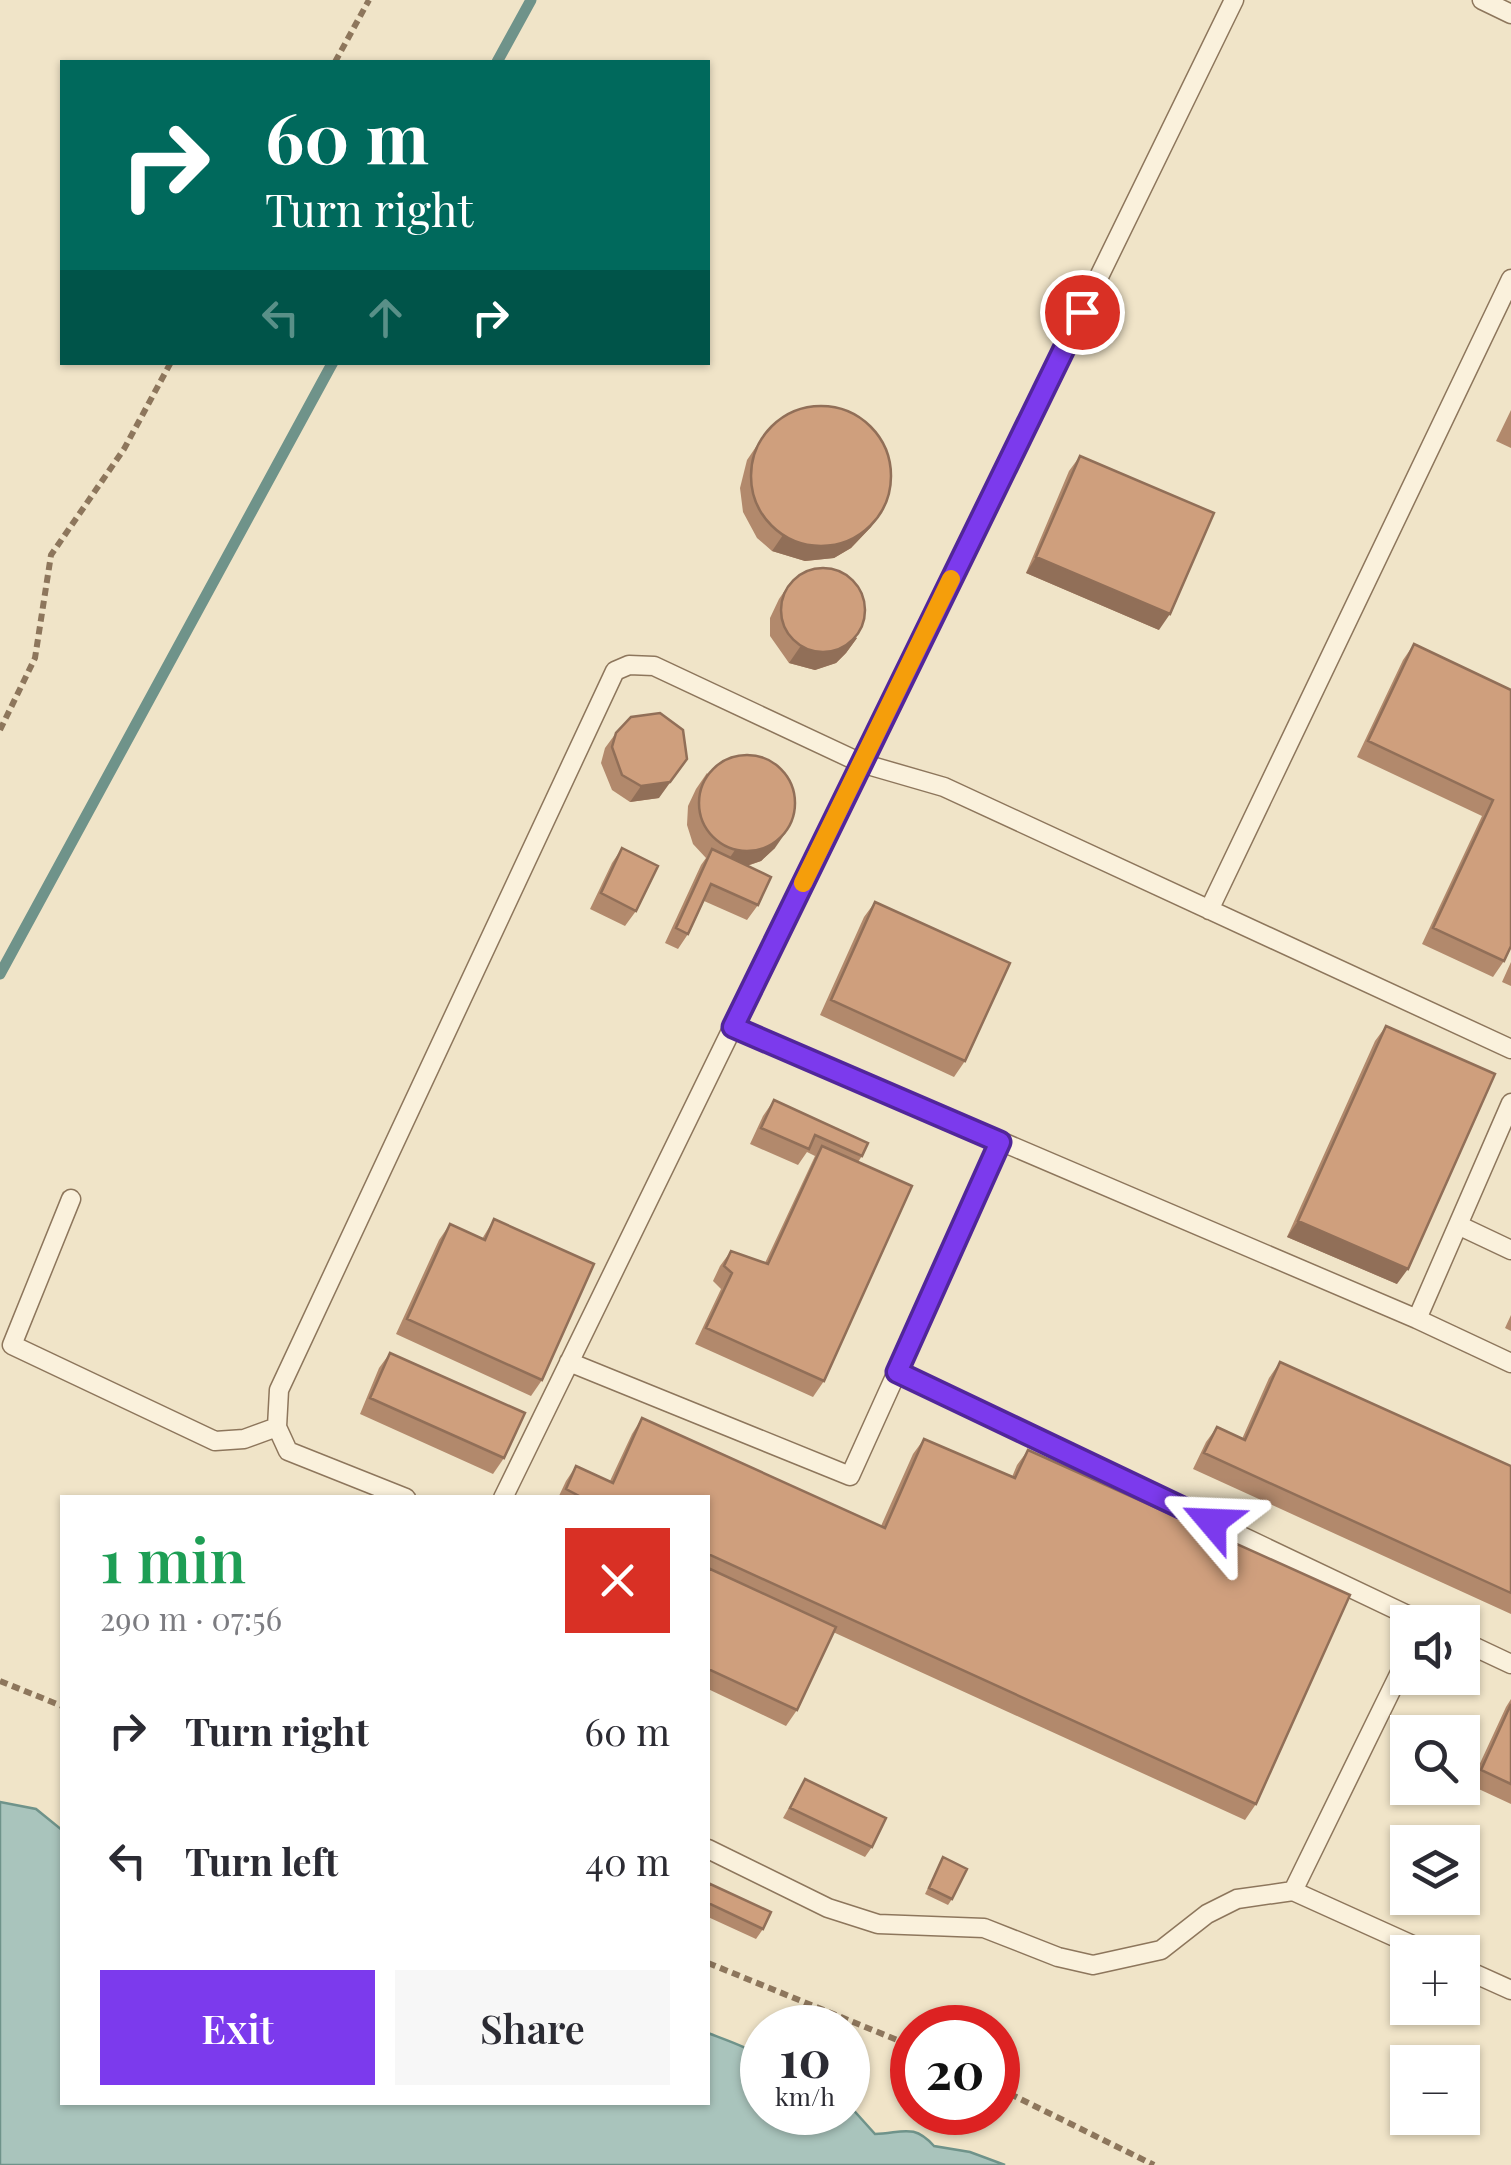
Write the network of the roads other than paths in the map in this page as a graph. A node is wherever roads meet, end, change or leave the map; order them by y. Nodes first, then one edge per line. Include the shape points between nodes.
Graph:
1 (1234, 0) edge
2 (1482, 0) edge
3 (1511, 14) edge
4 (1511, 279) edge
5 (862, 763) junction
6 (1210, 910) junction
7 (733, 1027) junction
8 (1511, 1050) edge
9 (1511, 1103) edge
10 (1000, 1142) junction
11 (71, 1199) dead end
12 (1458, 1225) junction
13 (1511, 1250) edge
14 (1417, 1320) junction
15 (569, 1362) junction
16 (1511, 1363) edge
17 (897, 1372) junction
18 (277, 1427) junction
19 (398, 1495) edge
20 (504, 1495) edge
21 (1390, 1607) edge
22 (1480, 1650) edge
23 (1511, 1664) edge
24 (1390, 1693) edge
25 (710, 1850) edge
26 (1293, 1891) junction
27 (1390, 1935) edge
28 (1480, 1976) edge
29 (1511, 1990) edge

1 - 5 lane
2 - 3 lane
4 - 6 lane
5 - 6 lane via 944,787
5 - 7 lane
5 - 18 lane via 654,666 616,672 279,1390
6 - 8 lane
7 - 10 lane
7 - 15 lane
9 - 12 lane
10 - 14 lane
10 - 17 lane
11 - 18 lane via 12,1345 215,1440
12 - 13 lane
12 - 14 lane
14 - 16 lane
15 - 17 lane via 850,1476
15 - 20 lane
17 - 21 lane
18 - 19 lane via 288,1451
22 - 23 lane
24 - 26 lane
25 - 26 lane via 828,1908 878,1924 984,1928 1092,1965 1161,1950 1206,1914 1237,1900
26 - 27 lane
28 - 29 lane

